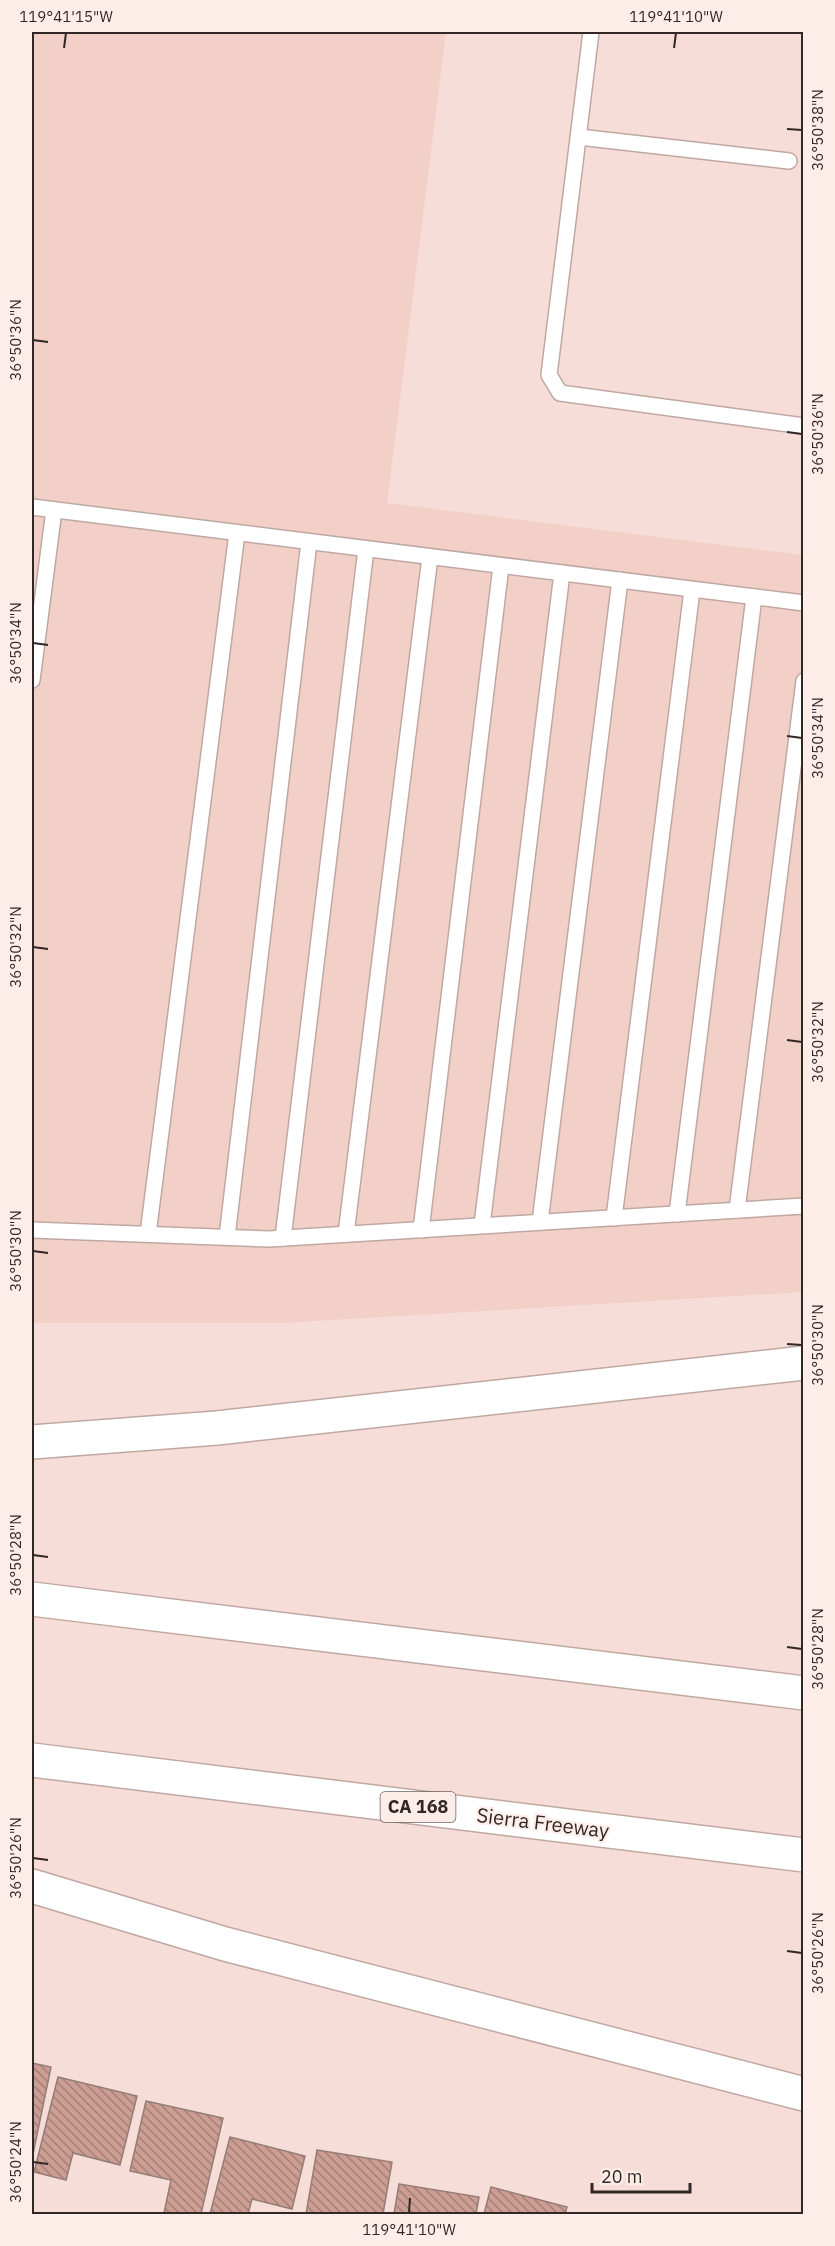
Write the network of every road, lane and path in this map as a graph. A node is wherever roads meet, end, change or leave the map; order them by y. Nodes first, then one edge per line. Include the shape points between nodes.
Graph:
1 (591, 32) edge
2 (579, 137) junction
3 (789, 162) dead end
4 (804, 426) edge
5 (32, 507) edge
6 (54, 510) junction
7 (237, 533) junction
8 (309, 542) junction
9 (366, 549) junction
10 (430, 557) junction
11 (501, 566) junction
12 (562, 573) junction
13 (621, 580) junction
14 (692, 590) junction
15 (754, 597) junction
16 (804, 603) edge
17 (32, 680) edge
18 (804, 681) edge
19 (804, 1206) edge
20 (737, 1210) junction
21 (677, 1214) junction
22 (614, 1218) junction
23 (540, 1222) junction
24 (482, 1226) junction
25 (32, 1230) edge
26 (421, 1230) junction
27 (148, 1234) junction
28 (346, 1234) junction
29 (227, 1237) junction
30 (283, 1238) junction
31 (804, 1363) edge
32 (32, 1442) edge
33 (32, 1599) edge
34 (804, 1693) edge
35 (32, 1760) edge
36 (804, 1855) edge
37 (32, 1886) edge
38 (804, 2094) edge

1 - 2 lane
2 - 3 lane
2 - 4 lane via 549,375 561,393
5 - 6 lane
6 - 7 lane
6 - 17 lane
7 - 8 lane
7 - 27 lane
8 - 9 lane
8 - 29 lane
9 - 10 lane
9 - 30 lane
10 - 11 lane
10 - 28 lane
11 - 12 lane
11 - 26 lane
12 - 13 lane
12 - 24 lane
13 - 14 lane
13 - 23 lane
14 - 15 lane
14 - 22 lane
15 - 16 lane
15 - 21 lane
18 - 20 lane
19 - 20 lane
20 - 21 lane
21 - 22 lane
22 - 23 lane
23 - 24 lane
24 - 26 lane
25 - 27 lane
26 - 28 lane
27 - 29 lane
28 - 30 lane
29 - 30 lane
31 - 32 highway via 229,1426
33 - 34 highway
35 - 36 highway, Sierra Freeway / CA 168
37 - 38 highway via 225,1944

